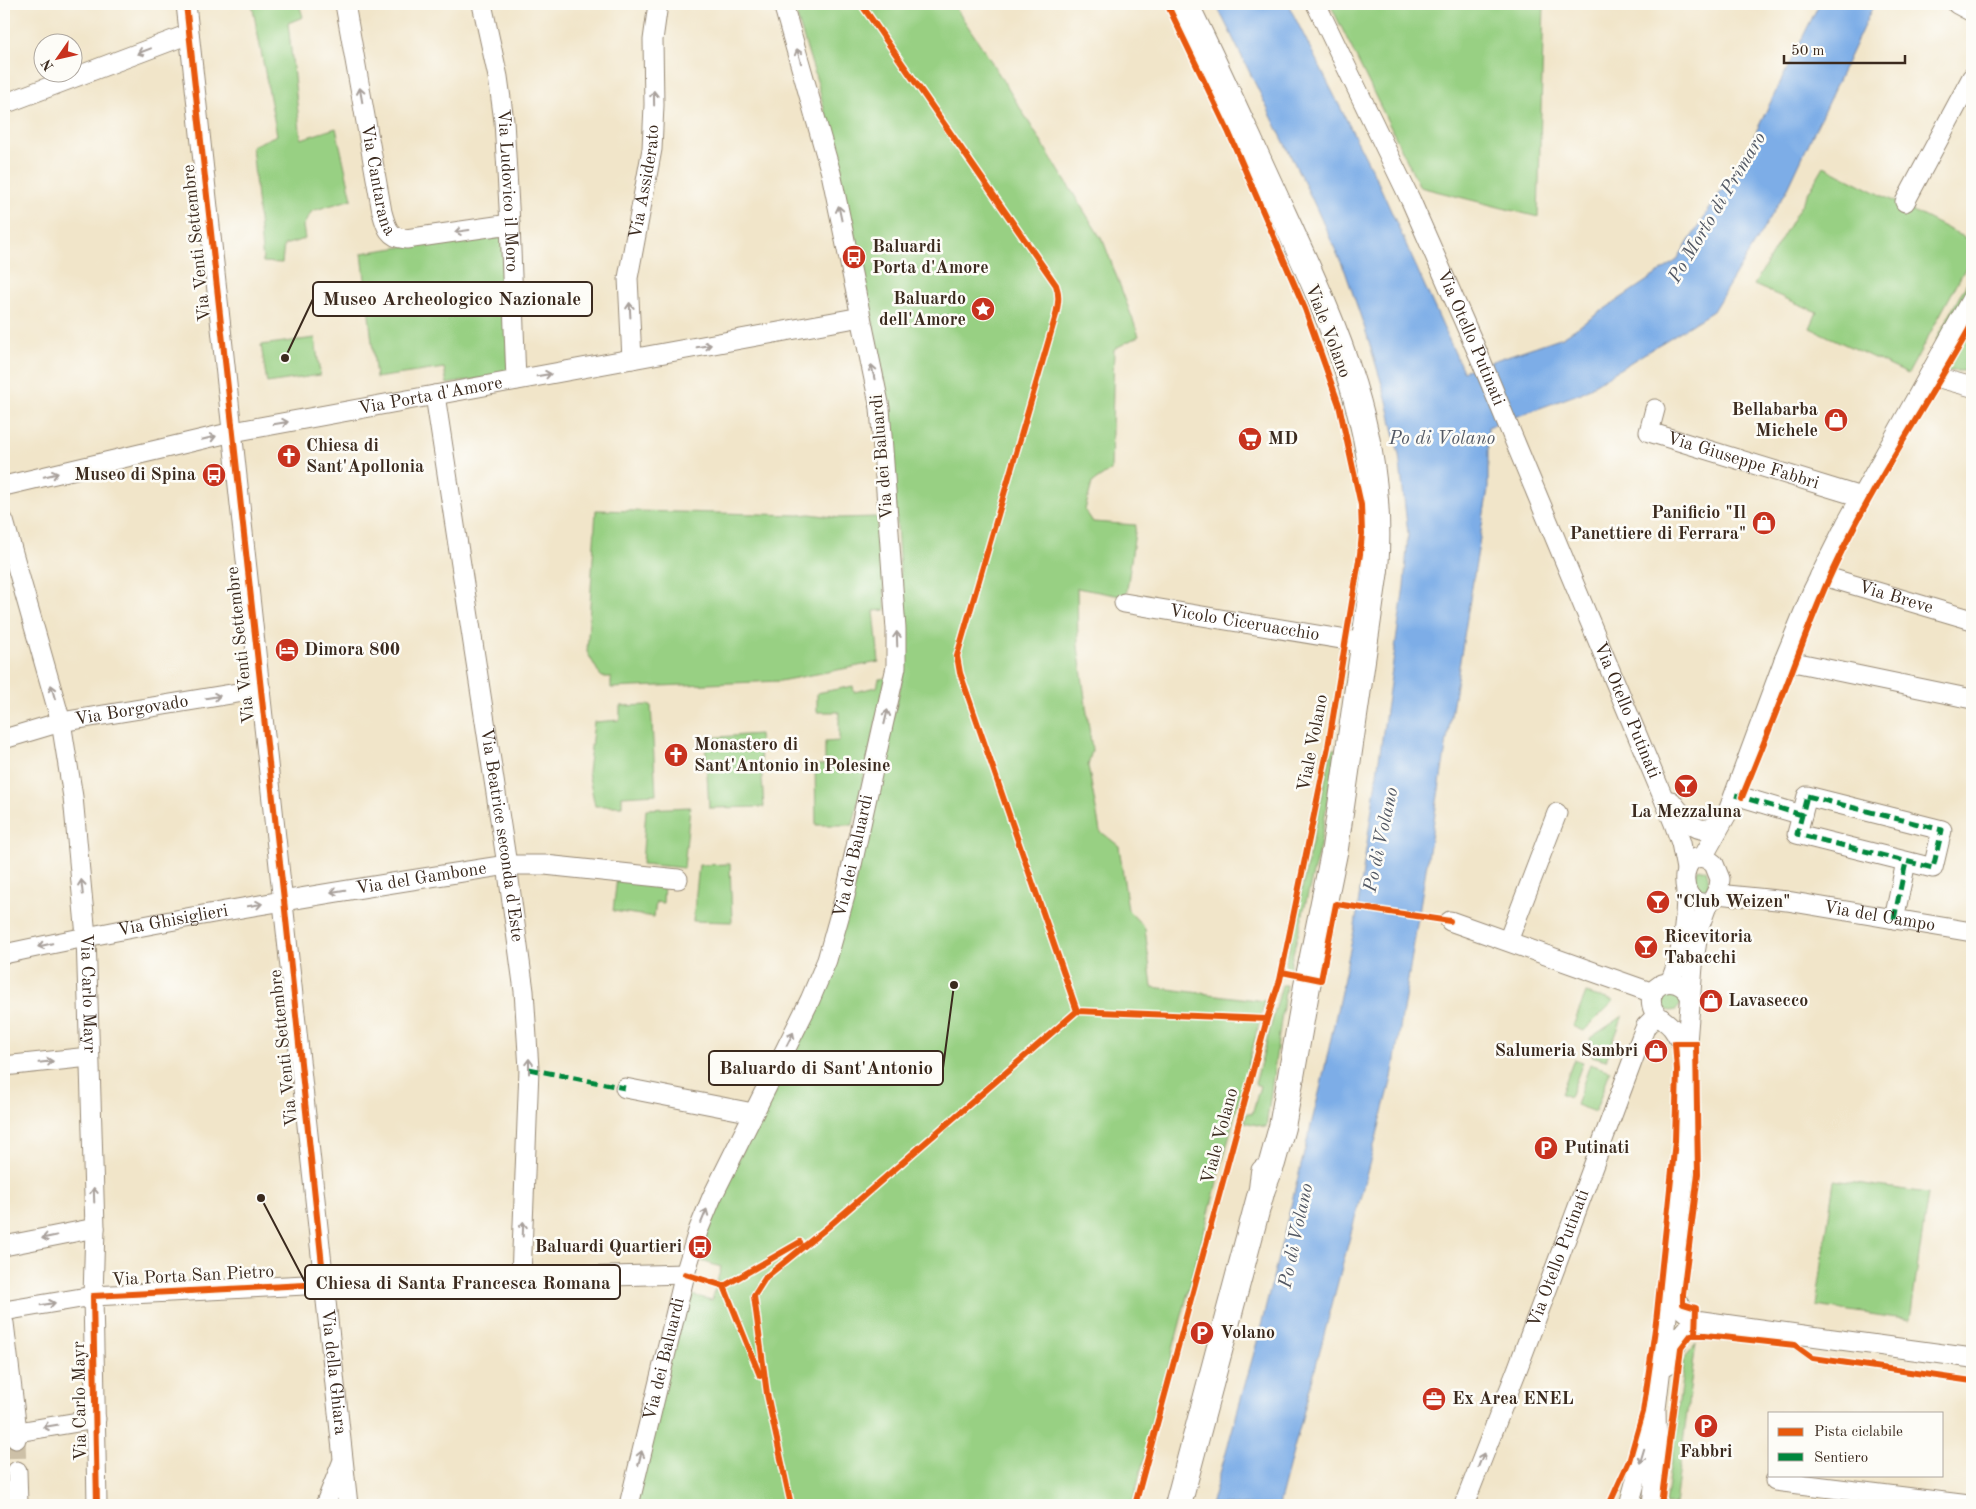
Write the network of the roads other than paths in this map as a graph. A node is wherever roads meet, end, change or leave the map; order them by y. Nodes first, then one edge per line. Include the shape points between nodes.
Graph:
1 (186, 4) edge
2 (345, 4) edge
3 (482, 4) edge
4 (658, 4) edge
5 (783, 4) edge
6 (1185, 4) edge
7 (1316, 4) edge
8 (1957, 4) edge
9 (1972, 12) edge
10 (189, 34) junction
11 (1972, 77) edge
12 (4, 104) edge
13 (1905, 202) dead end
14 (510, 224) junction
15 (1972, 298) edge
16 (861, 317) junction
17 (632, 359) junction
18 (1929, 375) junction
19 (516, 380) junction
20 (1972, 387) edge
21 (435, 395) junction
22 (1656, 409) dead end
23 (233, 432) junction
24 (4, 486) edge
25 (1861, 497) junction
26 (4, 521) edge
27 (1820, 575) junction
28 (1124, 603) dead end
29 (1972, 620) edge
30 (1365, 643) junction
31 (1784, 660) junction
32 (261, 689) junction
33 (1972, 699) edge
34 (61, 722) junction
35 (4, 739) edge
36 (1659, 786) junction
37 (1735, 795) junction
38 (1557, 814) dead end
39 (1727, 814) junction
40 (1802, 815) junction
41 (1906, 862) junction
42 (1704, 864) junction
43 (507, 865) junction
44 (678, 879) dead end
45 (1686, 889) junction
46 (1712, 898) junction
47 (284, 900) junction
48 (1787, 901) junction
49 (1894, 919) junction
50 (1450, 921) dead end
51 (1972, 932) edge
52 (86, 936) junction
53 (1508, 941) junction
54 (4, 954) edge
55 (1670, 982) junction
56 (1653, 992) junction
57 (1691, 1005) junction
58 (1660, 1017) junction
59 (89, 1057) junction
60 (1687, 1062) junction
61 (4, 1066) edge
62 (625, 1088) dead end
63 (753, 1113) junction
64 (94, 1228) junction
65 (4, 1246) edge
66 (685, 1274) junction
67 (521, 1278) junction
68 (324, 1284) junction
69 (1670, 1288) junction
70 (93, 1296) junction
71 (4, 1311) edge
72 (1695, 1320) junction
73 (4, 1323) edge
74 (1972, 1358) edge
75 (1657, 1400) junction
76 (96, 1419) junction
77 (12, 1435) edge
78 (343, 1462) junction
79 (17, 1471) tunnel mouth
80 (1775, 1481) dead end
81 (18, 1505) edge
82 (98, 1505) edge
83 (325, 1505) edge
84 (348, 1505) edge
85 (629, 1505) edge
86 (1178, 1505) edge
87 (1464, 1505) edge
88 (1629, 1505) edge
89 (1652, 1505) edge
90 (1968, 1505) edge

1 - 10 street, Via Venti Settembre
14 -> 2 street, Via Cantarana via 406,239 390,233 382,212
3 - 14 street, Via Ludovico il Moro via 501,97
17 -> 4 street, Via Assiderato via 629,270 653,140 653,40
16 -> 5 street, Via dei Baluardi via 832,173
6 - 30 main road, Viale Volano via 1307,267 1342,352 1361,409 1372,461 1377,521 1375,570
7 - 36 street, Via Otello Putinati via 1411,201 1480,358
8 - 9 street
10 -> 12 street
10 - 23 street, Via Venti Settembre
11 - 13 street
14 - 19 street, Via Ludovico il Moro
15 - 18 street
17 -> 16 street, Via Porta d'Amore
63 -> 16 street, Via dei Baluardi via 810,1000 833,942 896,667 882,437 878,398
19 -> 17 street, Via Porta d'Amore
18 - 20 street
18 - 25 street
19 - 21 street, Via Porta d'Amore
23 -> 21 street, Via Porta d'Amore
21 - 43 street, Via Beatrice seconda d'Este
22 - 25 street, Via Giuseppe Fabbri via 1649,432
24 -> 23 street, Via Porta d'Amore
23 - 32 street, Via Venti Settembre
25 - 27 street
34 -> 26 street, Via Carlo Mayr
27 - 29 street, Via Breve
27 - 31 street
28 - 30 street, Vicolo Ciceruacchio
30 - 86 main road, Viale Volano via 1335,848 1282,1127 1262,1188
31 - 33 street
31 - 37 street
34 -> 32 street, Via Borgovado
32 - 47 street, Via Venti Settembre
34 - 35 street, Via Borgovado
52 -> 34 street, Via Carlo Mayr via 73,797
36 - 39 street via 1688,822 1698,828 1716,826
36 - 42 street, Via Otello Putinati
37 - 39 street
37 - 40 street
38 - 53 street
39 - 42 street
40 - 41 street via 1797,834
40 - 41 street via 1807,796 1942,830 1933,868
41 - 49 street
42 - 45 street via 1684,882
42 - 46 street via 1720,879
42 - 48 street, Via del Campo via 1744,888
43 - 44 street, Via del Gambone via 545,865
43 -> 47 street, Via del Gambone
67 -> 43 street, Via Beatrice seconda d'Este via 529,1054
45 - 46 street via 1697,902
45 - 55 street via 1681,946
46 - 48 street, Via del Campo via 1744,895
46 - 57 street via 1695,948
52 -> 47 street, Via Ghisiglieri
47 - 68 street, Via Venti Settembre
48 - 49 street, Via del Campo
49 - 51 street, Via del Campo
50 - 53 street
52 -> 54 street, Via Ghisiglieri
52 - 59 street, Via Carlo Mayr
53 - 56 street
55 - 56 street via 1661,984
55 - 57 street via 1678,982 1689,992
56 - 58 street via 1652,1006
57 - 58 street via 1680,1019 1672,1022
57 - 60 street
58 - 60 street via 1681,1043
87 -> 58 street, Via Otello Putinati via 1646,1026
61 -> 59 street
64 -> 59 street, Via Carlo Mayr
60 - 69 street via 1686,1158
62 - 63 street
66 -> 63 street, Via dei Baluardi via 712,1197
64 -> 65 street
64 - 70 street, Via Carlo Mayr
66 - 67 street, Via Porta San Pietro
85 -> 66 street, Via dei Baluardi
67 - 68 street, Via Porta San Pietro
68 - 70 street, Via Porta San Pietro
68 - 78 street, Via della Ghiara
69 - 72 street via 1684,1312
69 - 75 street
71 -> 70 street, Via Porta San Pietro
70 - 76 street, Via Carlo Mayr
72 - 74 street
72 - 75 street via 1674,1349
73 - 77 street
75 -> 88 street
75 - 89 street via 1657,1459
76 -> 77 street
76 - 82 street, Via Carlo Mayr
78 - 83 street, Via della Ghiara
78 - 84 street, Via della Ghiara
79 - 81 street
80 - 90 street

